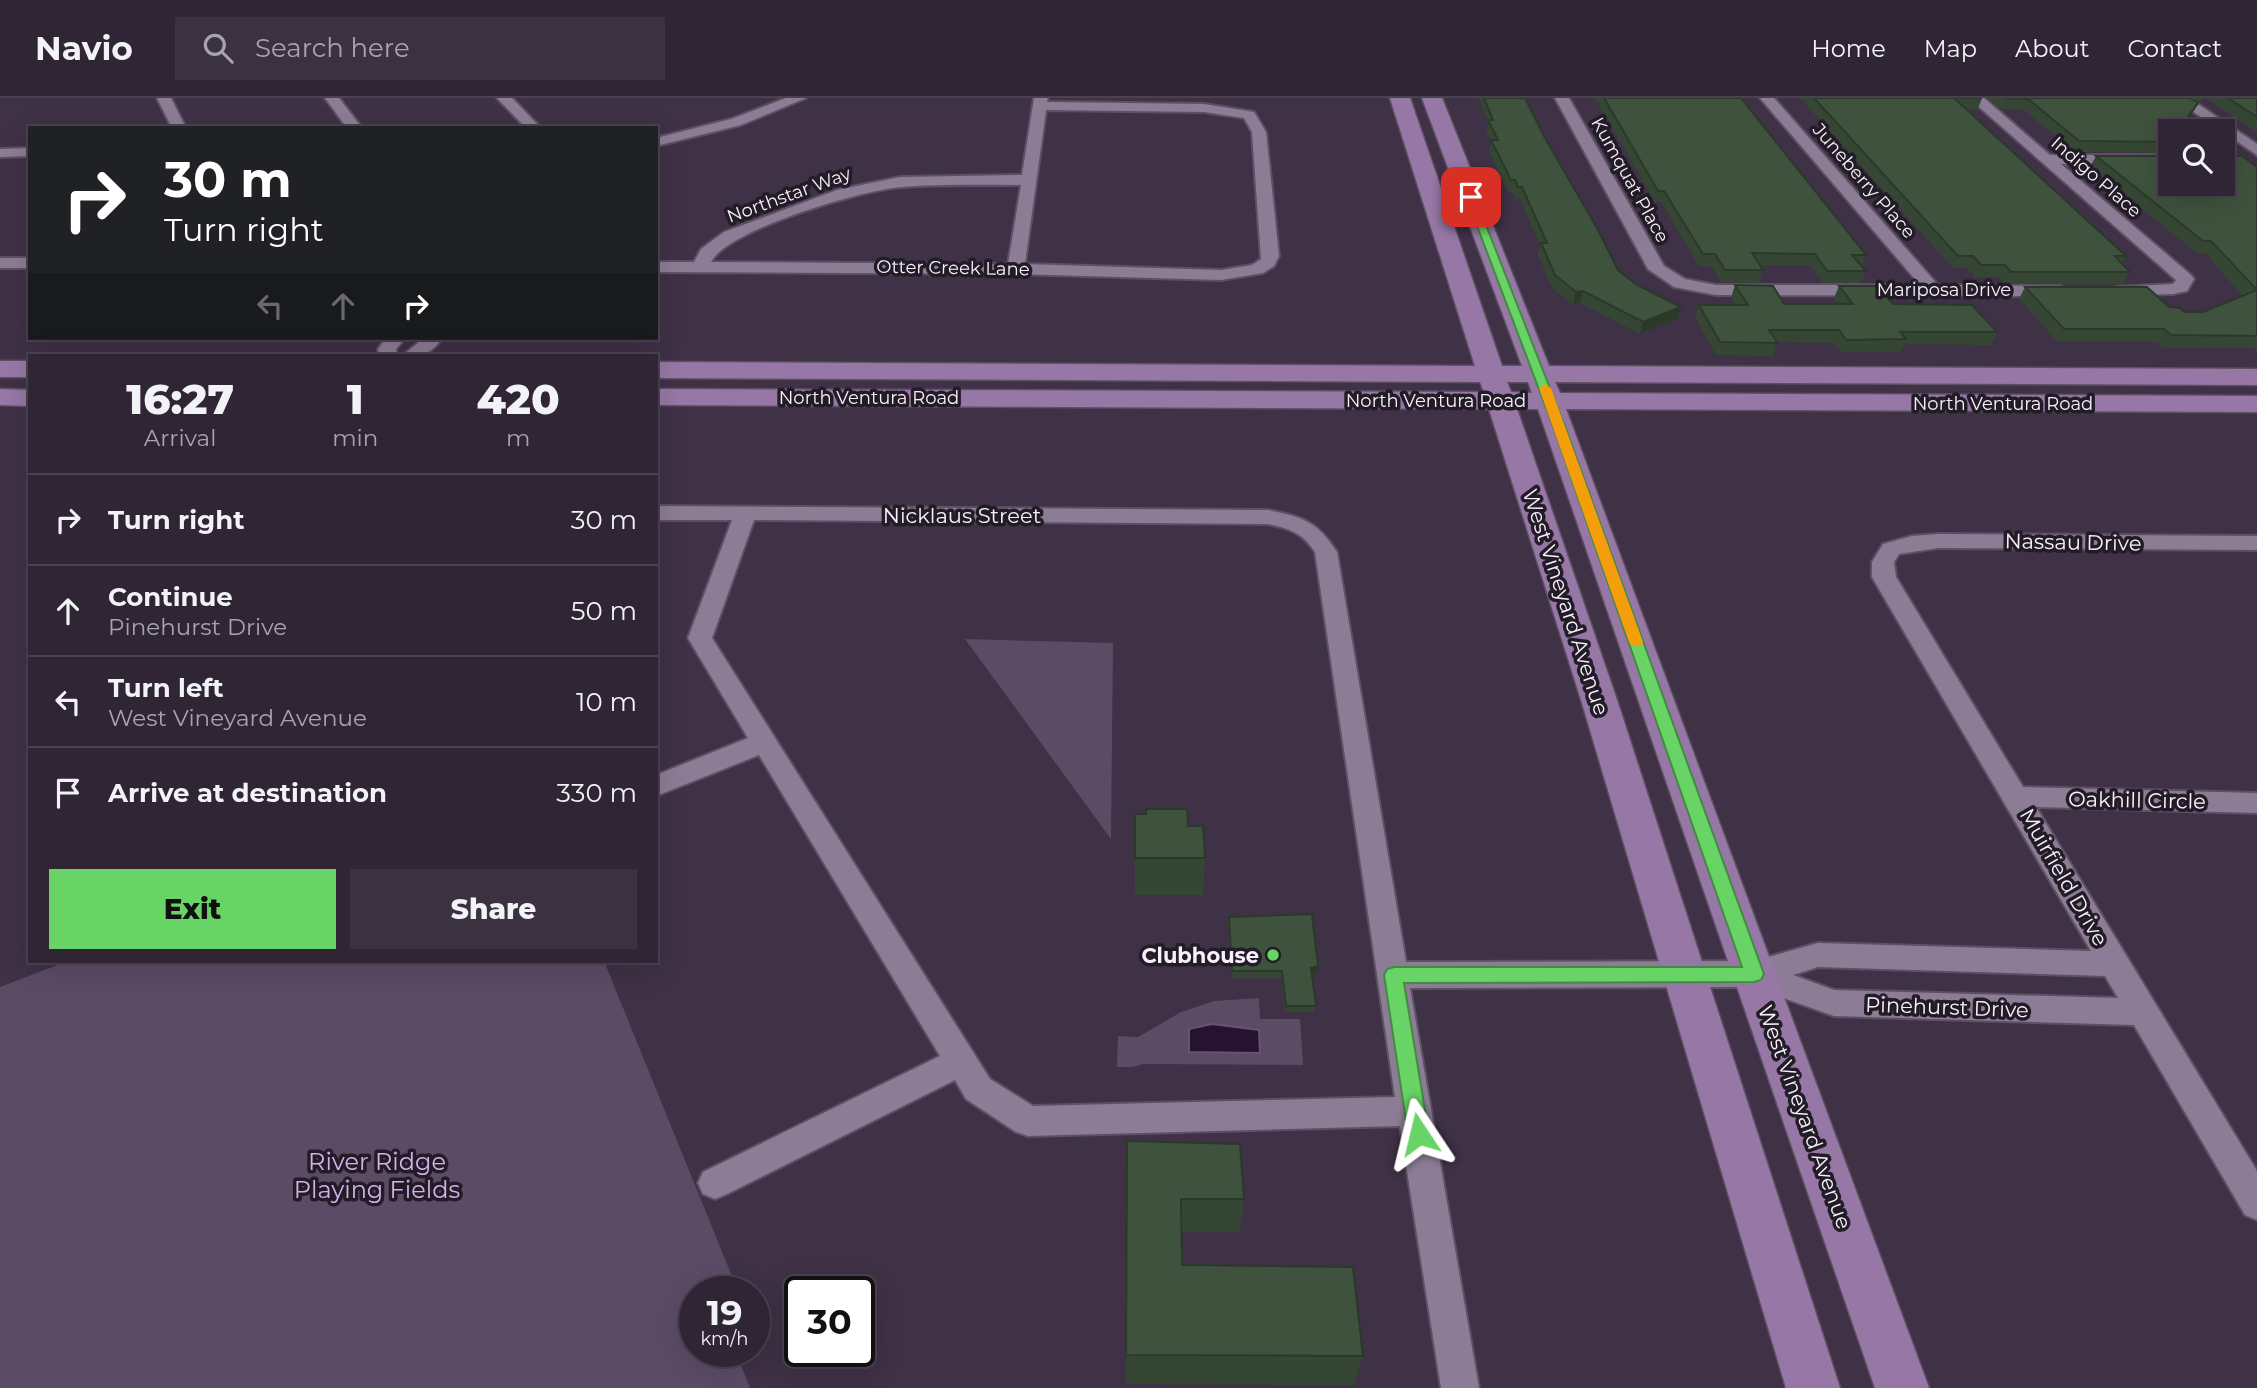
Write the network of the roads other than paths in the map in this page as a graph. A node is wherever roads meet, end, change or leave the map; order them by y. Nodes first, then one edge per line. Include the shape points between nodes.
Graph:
1 (164, 98) edge
2 (332, 98) edge
3 (504, 98) edge
4 (799, 98) edge
5 (1400, 98) edge
6 (1432, 98) edge
7 (1562, 98) edge
8 (1767, 98) edge
9 (1976, 98) edge
10 (2180, 98) edge
11 (1041, 102) edge
12 (1242, 113) joint
13 (178, 126) edge
14 (353, 126) edge
15 (532, 126) edge
16 (658, 142) edge
17 (28, 152) edge
18 (0, 153) edge
19 (2253, 157) edge
20 (2046, 159) junction
21 (2158, 160) edge
22 (1029, 180) junction
23 (0, 263) edge
24 (28, 263) edge
25 (701, 265) junction
26 (658, 267) edge
27 (1016, 269) junction
28 (1250, 271) joint
29 (1667, 277) joint
30 (2181, 287) joint
31 (1932, 289) junction
32 (432, 340) edge
33 (414, 354) edge
34 (0, 369) edge
35 (28, 369) edge
36 (658, 370) edge
37 (1539, 373) junction
38 (2257, 377) edge
39 (1496, 387) junction
40 (0, 397) edge
41 (658, 397) edge
42 (28, 398) edge
43 (1550, 402) junction
44 (2257, 404) edge
45 (658, 513) edge
46 (745, 514) junction
47 (2257, 543) edge
48 (1891, 550) joint
49 (765, 742) junction
50 (658, 785) edge
51 (2018, 797) junction
52 (2257, 803) edge
53 (2115, 964) junction
54 (1682, 972) junction
55 (1754, 974) junction
56 (1394, 975) junction
57 (2144, 1012) junction
58 (961, 1061) junction
59 (1414, 1111) junction
60 (715, 1183) dead end
61 (2257, 1203) edge
62 (1460, 1388) edge
63 (1812, 1388) edge
64 (1902, 1388) edge

1 - 13 street
2 - 14 street
3 - 15 street
4 - 16 street via 736,122
5 - 39 main road, West Vineyard Avenue
6 - 37 main road, West Vineyard Avenue
7 - 29 street, Kumquat Place via 1657,269
8 - 31 street, Juneberry Place
9 - 20 street, Indigo Place
10 - 19 street
11 - 12 street
11 - 22 street
12 - 28 street via 1259,132 1272,256
17 - 18 street
20 - 21 street
20 - 30 street, Indigo Place via 2181,275 2185,279
22 - 25 street, Northstar Way via 900,182 843,193 730,235 707,253
22 - 27 street
23 - 24 street
25 - 26 street, Otter Creek Lane
25 - 27 street, Otter Creek Lane
27 - 28 street, Otter Creek Lane via 1221,275
29 - 31 street, Mariposa Drive via 1716,290
30 - 31 street, Mariposa Drive via 2163,291
32 - 33 street
34 - 35 main road
36 - 39 main road, North Ventura Road
37 - 38 main road, North Ventura Road
37 - 39 main road, North Ventura Road
37 - 43 main road, West Vineyard Avenue
39 - 41 main road, North Ventura Road
39 - 43 main road, North Ventura Road
39 - 54 main road, West Vineyard Avenue
40 - 42 main road
43 - 44 main road, North Ventura Road
43 - 55 main road, West Vineyard Avenue
45 - 46 street, Nicklaus Street
46 - 49 street via 700,638
46 - 56 street, Nicklaus Street via 1268,517 1301,523 1326,552
47 - 48 street, Nassau Drive via 1938,541
48 - 51 street, Muirfield Drive via 1883,562 1884,577
49 - 50 street
49 - 58 street
51 - 52 street, Oakhill Circle
51 - 53 street, Muirfield Drive
53 - 55 street, Pinehurst Drive via 1818,955
53 - 57 street, Muirfield Drive
54 - 55 street, Pinehurst Drive
54 - 56 street
54 - 63 main road, West Vineyard Avenue
55 - 57 street, Pinehurst Drive via 1834,1003
55 - 64 main road, West Vineyard Avenue
56 - 59 street, Nicklaus Street
57 - 61 street, Muirfield Drive
58 - 59 street via 978,1089 1028,1121
58 - 60 street
59 - 62 street, Nicklaus Street

